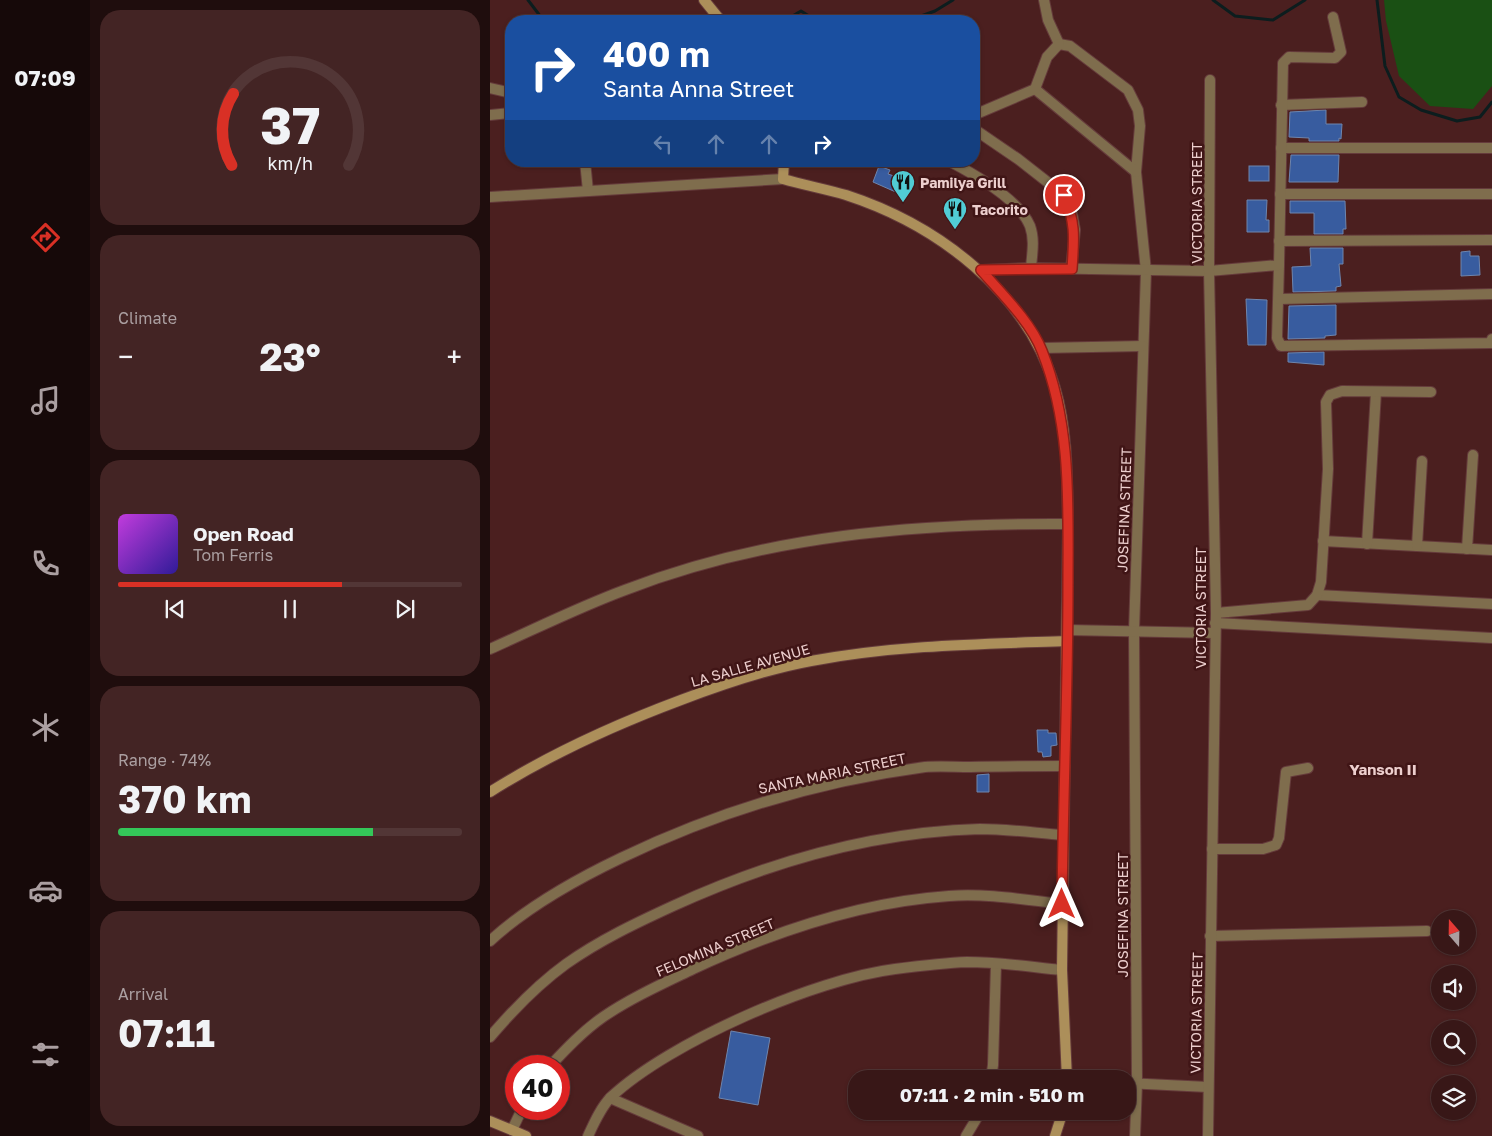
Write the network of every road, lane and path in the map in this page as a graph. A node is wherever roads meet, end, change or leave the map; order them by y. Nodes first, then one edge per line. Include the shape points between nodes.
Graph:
1 (704, 0) edge
2 (1044, 0) edge
3 (715, 15) edge
4 (1333, 17) dead end
5 (1059, 44) junction
6 (1210, 80) dead end
7 (490, 88) edge
8 (1035, 89) junction
9 (505, 92) edge
10 (1362, 102) dead end
11 (1281, 105) junction
12 (980, 112) edge
13 (505, 114) edge
14 (490, 115) edge
15 (980, 133) edge
16 (1281, 148) junction
17 (1492, 148) edge
18 (585, 167) edge
19 (784, 167) edge
20 (960, 167) edge
21 (1136, 172) junction
22 (783, 179) junction
23 (588, 191) junction
24 (1280, 194) junction
25 (1492, 194) edge
26 (490, 197) edge
27 (1492, 240) edge
28 (1279, 241) junction
29 (1279, 265) junction
30 (1031, 268) junction
31 (1072, 269) junction
32 (981, 270) junction
33 (1146, 270) junction
34 (1209, 271) junction
35 (1492, 294) edge
36 (1279, 299) junction
37 (1492, 339) edge
38 (1492, 343) edge
39 (1143, 346) junction
40 (1041, 348) junction
41 (1376, 392) junction
42 (1430, 392) dead end
43 (1473, 456) dead end
44 (1422, 461) dead end
45 (1068, 524) junction
46 (1323, 541) junction
47 (1367, 544) junction
48 (1417, 546) junction
49 (1467, 549) junction
50 (1492, 550) edge
51 (1317, 595) junction
52 (1492, 604) edge
53 (1215, 623) junction
54 (1134, 631) junction
55 (1067, 635) junction
56 (1492, 638) edge
57 (490, 649) edge
58 (1065, 766) junction
59 (1308, 768) dead end
60 (490, 792) edge
61 (1063, 835) junction
62 (1212, 849) junction
63 (1062, 904) junction
64 (1427, 931) dead end
65 (1210, 936) junction
66 (490, 941) edge
67 (996, 964) junction
68 (1062, 970) junction
69 (490, 1037) edge
70 (560, 1055) edge
71 (992, 1070) edge
72 (1067, 1070) edge
73 (1132, 1070) edge
74 (1136, 1083) edge
75 (1208, 1087) junction
76 (610, 1098) junction
77 (517, 1120) edge
78 (976, 1120) edge
79 (1060, 1120) edge
80 (1133, 1120) edge
81 (490, 1121) edge
82 (512, 1130) junction
83 (526, 1136) edge
84 (588, 1136) edge
85 (698, 1136) edge
86 (966, 1136) edge
87 (1055, 1136) edge
88 (1134, 1136) edge
89 (1208, 1136) edge

1 - 3 street
2 - 5 street via 1048,20
4 - 11 street via 1341,52 1339,56 1289,57 1285,60
5 - 8 street via 1047,57
5 - 21 street, JOSEFINA STREET via 1070,46 1128,90 1138,110 1140,126
6 - 34 street, VICTORIA STREET
7 - 9 street
8 - 12 street
8 - 21 street
10 - 11 street
11 - 16 street
13 - 14 street
15 - 31 street via 1064,195 1075,230
16 - 17 street
16 - 24 street
18 - 23 street
19 - 22 street
20 - 30 street via 1020,210 1030,225 1033,241
21 - 33 street, JOSEFINA STREET
22 - 23 street
22 - 32 street via 846,195 896,215 947,245
23 - 26 street
24 - 25 street
24 - 28 street
27 - 28 street
28 - 29 street
29 - 34 street
29 - 36 street
30 - 31 street
30 - 32 street
31 - 33 street
32 - 40 street via 1019,314
33 - 34 street
33 - 39 street, JOSEFINA STREET
34 - 53 street, VICTORIA STREET
35 - 36 street
36 - 38 street via 1277,338 1281,346
37 - 38 street
39 - 40 street
39 - 54 street, JOSEFINA STREET
40 - 45 street via 1056,390 1066,451
41 - 42 street
41 - 46 street via 1342,391 1330,395 1326,402 1328,469
41 - 47 street
43 - 49 street
44 - 48 street
45 - 55 street
45 - 57 street via 902,529 773,547 690,568 625,590
46 - 47 street
46 - 51 street via 1321,582
47 - 48 street
48 - 49 street
49 - 50 street
51 - 52 street
51 - 53 street via 1308,605
53 - 54 street
53 - 56 street
53 - 62 street, VICTORIA STREET
54 - 55 street
54 - 73 street, JOSEFINA STREET
55 - 58 street
55 - 60 street, LA SALLE AVENUE via 910,647 810,661 760,674 708,690 606,731 556,754
58 - 61 street
58 - 66 street, SANTA MARIA STREET via 927,767 815,788 731,811 596,870 544,899
59 - 62 street via 1286,772 1276,844 1263,849
61 - 63 street
61 - 69 street via 980,829 906,836 842,847 752,872 620,930 566,964 520,1002
62 - 65 street, VICTORIA STREET
63 - 68 street
63 - 70 street, FELOMINA STREET via 950,896 854,911 775,934 640,995 602,1018
64 - 65 street
65 - 75 street, VICTORIA STREET
67 - 68 street
67 - 71 street
67 - 76 street via 967,962 894,969 859,976 797,996 662,1059
68 - 72 street
74 - 75 street
75 - 89 street, VICTORIA STREET
76 - 84 street
76 - 85 street
77 - 82 street
78 - 86 street
79 - 87 street
80 - 88 street, JOSEFINA STREET
81 - 82 street
82 - 83 street

